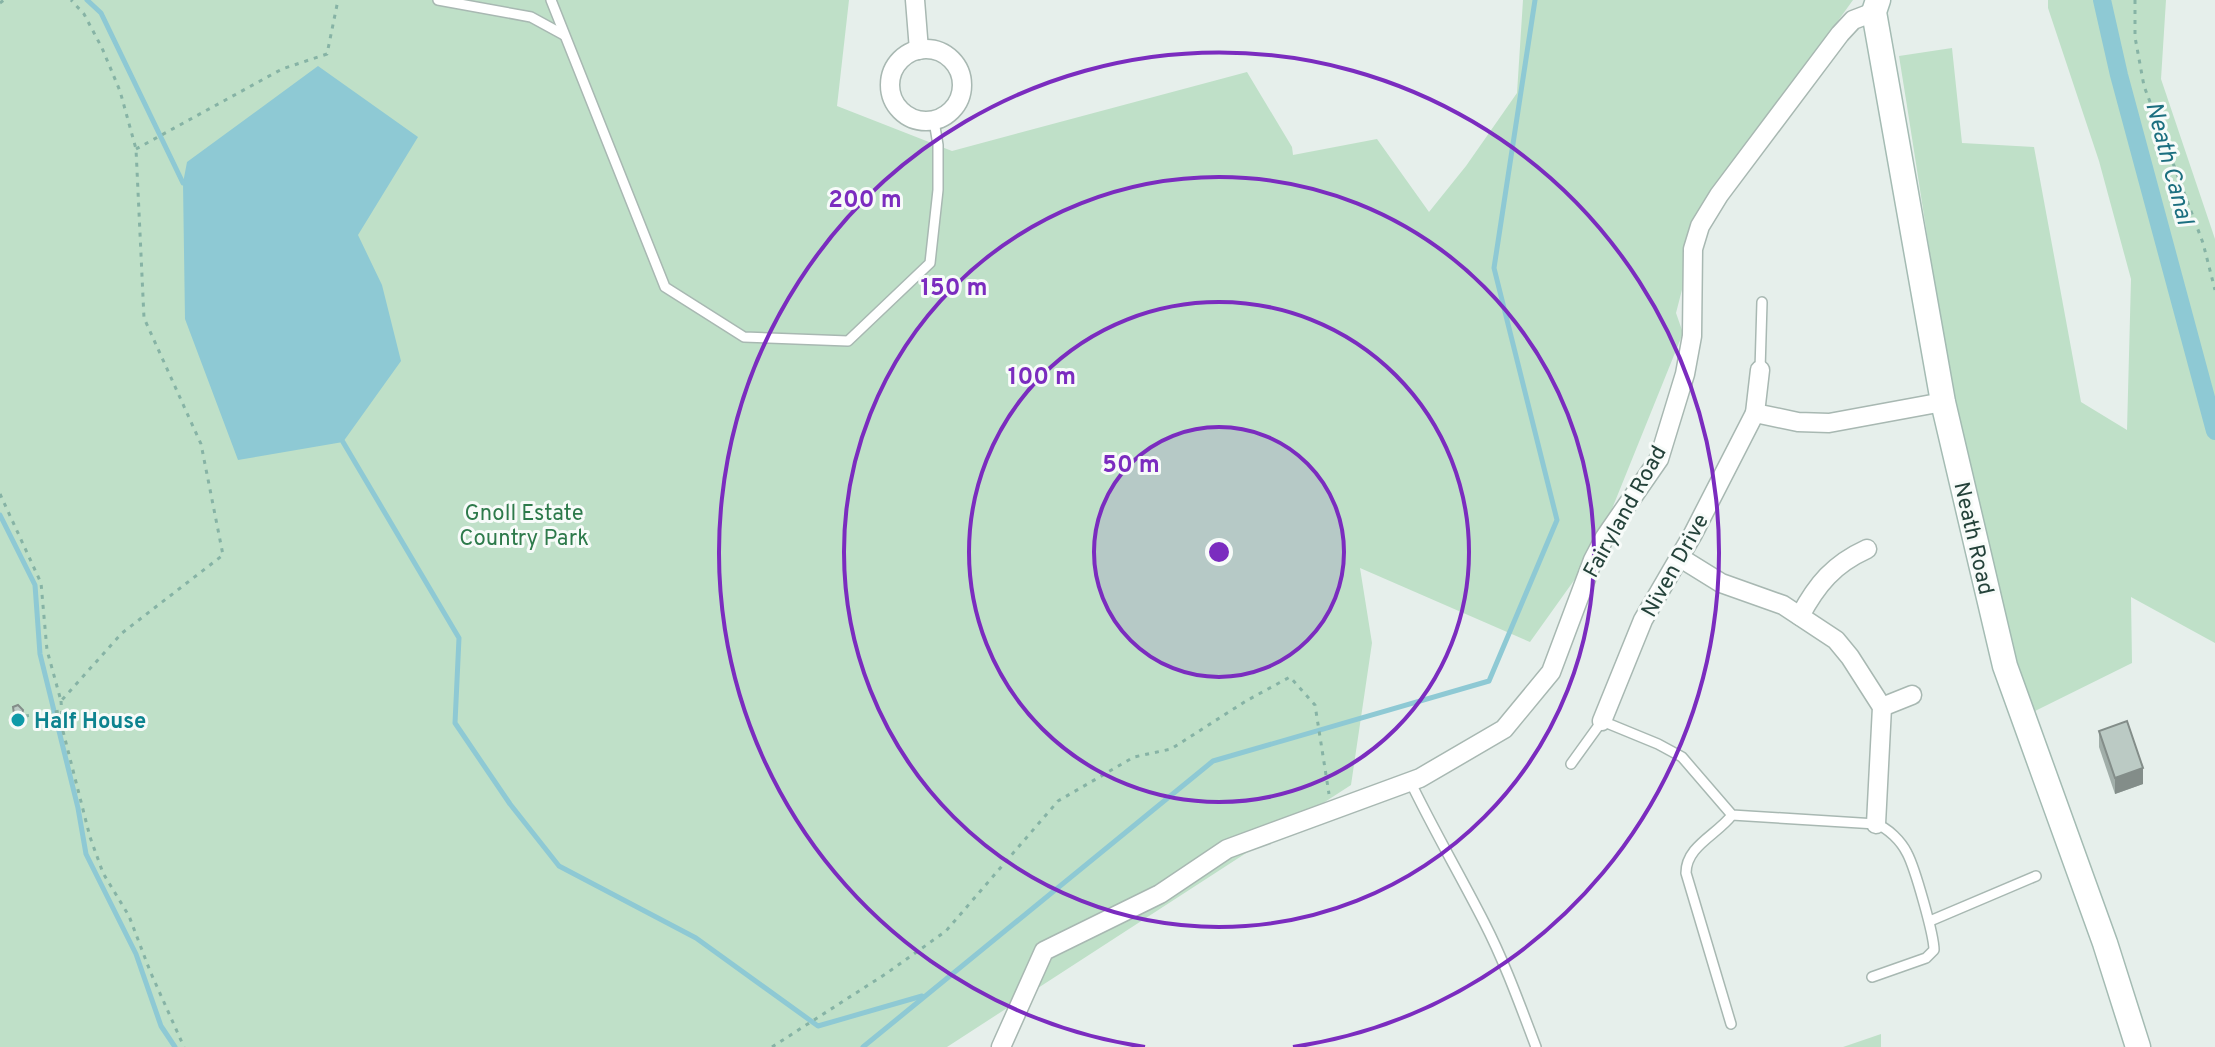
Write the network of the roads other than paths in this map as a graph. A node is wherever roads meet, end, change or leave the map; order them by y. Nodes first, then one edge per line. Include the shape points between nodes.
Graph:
1 (438, 0) edge
2 (551, 0) edge
3 (915, 0) edge
4 (1876, 6) edge
5 (564, 35) junction
6 (919, 50) junction
7 (934, 121) junction
8 (1762, 302) dead end
9 (1760, 370) joint
10 (1943, 402) junction
11 (1755, 413) junction
12 (1867, 549) dead end
13 (1679, 557) junction
14 (1800, 616) junction
15 (1912, 695) dead end
16 (1882, 707) junction
17 (1602, 721) junction
18 (1571, 764) dead end
19 (1410, 781) junction
20 (1732, 815) junction
21 (1876, 824) junction
22 (2036, 876) dead end
23 (1930, 921) junction
24 (1872, 977) dead end
25 (1731, 1024) dead end
26 (1001, 1047) edge
27 (1536, 1047) edge
28 (2138, 1047) edge

1 - 5 lane via 531,17
2 - 5 lane
3 - 6 street
4 - 10 main road, Neath Road
4 - 19 street, Fairyland Road via 1840,34 1700,226 1693,249 1692,336 1659,459 1593,560 1551,672 1504,729
5 - 7 lane via 665,287 744,337 848,341 930,263 938,190
6 - 7 street via 944,53 960,72 963,86 953,110
6 - 7 street via 895,67 890,92 899,110
8 - 9 lane
9 - 11 street
10 - 11 street via 1829,423
10 - 28 main road, Neath Road via 2005,666
11 - 13 street, Niven Drive
12 - 14 street via 1827,573
13 - 14 street via 1721,583
13 - 17 street, Niven Drive via 1643,620
14 - 16 street via 1836,640
15 - 16 street
16 - 21 street
17 - 18 lane
17 - 20 lane via 1682,757
19 - 26 street, Fairyland Road via 1227,849 1160,894 1044,951
19 - 27 lane via 1485,923
20 - 21 lane
20 - 25 lane via 1686,862
21 - 23 lane via 1886,827 1907,854
22 - 23 lane
23 - 24 lane via 1934,950 1926,958

